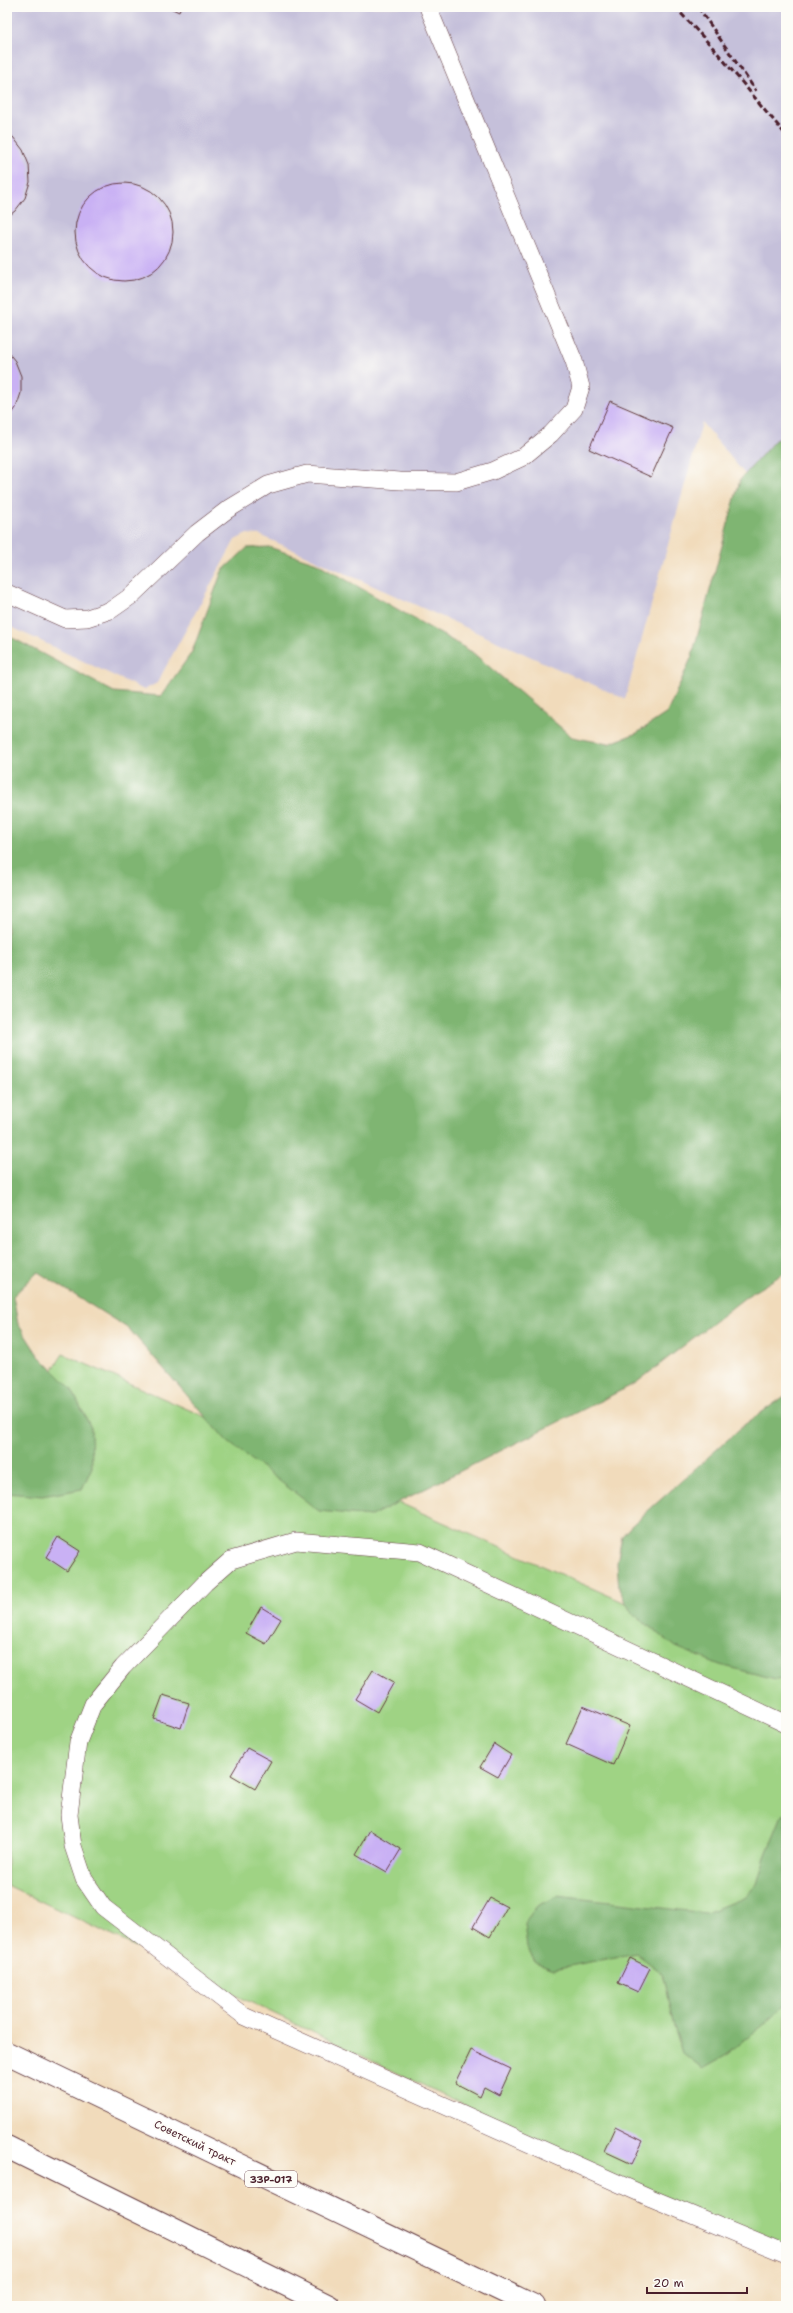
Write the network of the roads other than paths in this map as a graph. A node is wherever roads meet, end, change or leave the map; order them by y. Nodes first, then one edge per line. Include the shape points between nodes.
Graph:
1 (428, 7) edge
2 (7, 594) edge
3 (786, 1724) edge
4 (7, 2053) edge
5 (7, 2148) edge
6 (786, 2254) edge
7 (329, 2306) edge
8 (534, 2306) edge

1 - 2 lane via 574,361 582,387 574,408 551,434 523,457 493,471 456,482 400,481 307,474 268,485 227,510 197,533 131,596 111,610 87,618 65,619
3 - 6 lane via 420,1552 296,1541 231,1560 123,1667 93,1704 78,1742 69,1815 73,1846 84,1879 103,1906 244,2016 651,2198
4 - 8 highway, Советский тракт / 33Р-017
5 - 7 highway

